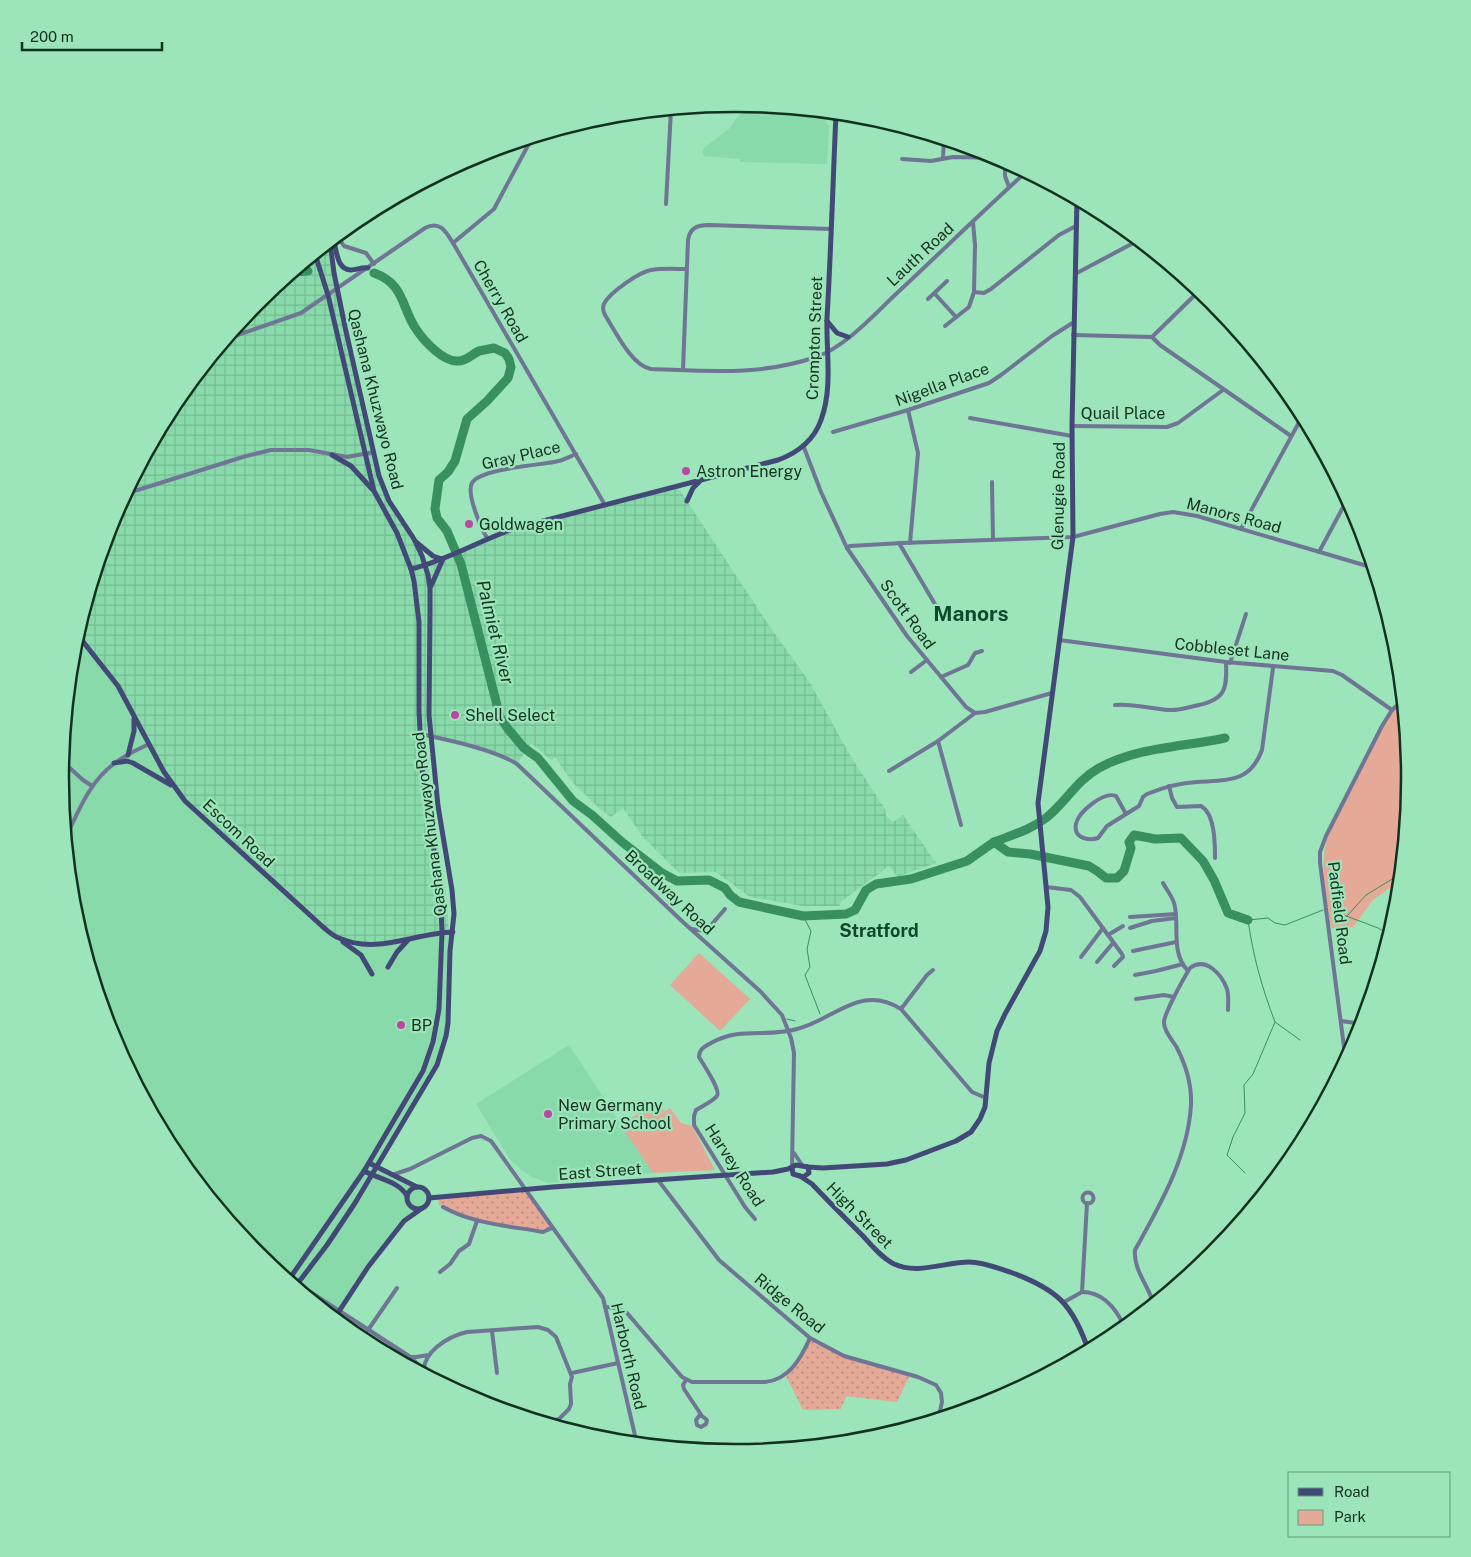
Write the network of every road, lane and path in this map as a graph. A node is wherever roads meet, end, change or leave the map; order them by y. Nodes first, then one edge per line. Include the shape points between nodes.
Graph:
1 (671, 115) edge
2 (836, 119) edge
3 (528, 145) edge
4 (944, 145) edge
5 (977, 157) edge
6 (943, 158) junction
7 (902, 159) dead end
8 (1006, 170) edge
9 (1021, 177) edge
10 (1009, 187) junction
11 (666, 204) dead end
12 (1077, 206) edge
13 (973, 222) junction
14 (1076, 226) junction
15 (831, 229) junction
16 (341, 242) edge
17 (453, 243) junction
18 (1132, 244) edge
19 (335, 246) edge
20 (331, 249) edge
21 (317, 260) edge
22 (374, 264) junction
23 (368, 268) junction
24 (686, 269) junction
25 (1075, 274) junction
26 (947, 281) dead end
27 (337, 288) junction
28 (974, 292) junction
29 (935, 294) junction
30 (328, 295) junction
31 (1195, 295) edge
32 (928, 299) dead end
33 (956, 316) junction
34 (827, 321) junction
35 (1074, 322) junction
36 (945, 326) dead end
37 (238, 335) edge
38 (1073, 335) junction
39 (848, 337) junction
40 (1152, 337) junction
41 (828, 352) junction
42 (683, 370) junction
43 (1223, 390) junction
44 (908, 410) junction
45 (970, 418) dead end
46 (1299, 422) edge
47 (1072, 426) junction
48 (833, 432) dead end
49 (1072, 436) junction
50 (1291, 436) junction
51 (803, 445) junction
52 (374, 452) junction
53 (366, 454) junction
54 (576, 454) junction
55 (332, 455) junction
56 (700, 481) junction
57 (992, 482) dead end
58 (135, 491) edge
59 (374, 491) junction
60 (687, 501) dead end
61 (605, 505) junction
62 (1343, 507) edge
63 (1241, 529) junction
64 (1072, 537) junction
65 (487, 538) junction
66 (414, 539) junction
67 (993, 539) junction
68 (910, 542) junction
69 (899, 543) junction
70 (847, 548) junction
71 (1319, 552) junction
72 (442, 560) junction
73 (425, 565) junction
74 (1368, 566) edge
75 (411, 569) junction
76 (430, 589) junction
77 (939, 611) dead end
78 (1246, 614) dead end
79 (1059, 640) junction
80 (83, 642) edge
81 (982, 651) dead end
82 (927, 660) junction
83 (1228, 663) junction
84 (1273, 668) junction
85 (911, 672) dead end
86 (941, 677) junction
87 (1052, 693) junction
88 (1398, 704) edge
89 (1115, 705) dead end
90 (1392, 710) junction
91 (975, 713) junction
92 (134, 715) junction
93 (420, 734) junction
94 (431, 736) junction
95 (938, 741) junction
96 (149, 744) junction
97 (128, 755) junction
98 (114, 763) junction
99 (69, 768) edge
100 (889, 771) dead end
101 (92, 786) junction
102 (1169, 786) junction
103 (174, 787) junction
104 (1126, 814) junction
105 (961, 825) dead end
106 (71, 828) edge
107 (1215, 858) dead end
108 (1162, 883) dead end
109 (1046, 887) junction
110 (725, 910) dead end
111 (1176, 916) junction
112 (1130, 917) dead end
113 (1123, 926) dead end
114 (1103, 928) junction
115 (1130, 928) dead end
116 (691, 929) junction
117 (442, 932) junction
118 (453, 932) junction
119 (1108, 935) junction
120 (337, 938) junction
121 (408, 940) junction
122 (1176, 942) junction
123 (1113, 943) junction
124 (1133, 950) dead end
125 (1081, 957) dead end
126 (1098, 962) dead end
127 (1183, 964) junction
128 (1114, 966) dead end
129 (388, 967) dead end
130 (933, 970) dead end
131 (1188, 971) junction
132 (372, 974) dead end
133 (1134, 975) dead end
134 (1174, 997) junction
135 (1136, 999) dead end
136 (901, 1010) junction
137 (1228, 1010) dead end
138 (1341, 1021) junction
139 (1355, 1023) edge
140 (789, 1031) junction
141 (1344, 1048) edge
142 (986, 1098) junction
143 (792, 1148) junction
144 (369, 1163) junction
145 (802, 1165) junction
146 (377, 1167) junction
147 (792, 1167) junction
148 (364, 1171) junction
149 (773, 1172) junction
150 (808, 1172) junction
151 (793, 1174) junction
152 (372, 1175) junction
153 (392, 1175) junction
154 (726, 1175) junction
155 (800, 1176) junction
156 (658, 1180) junction
157 (812, 1184) junction
158 (417, 1187) junction
159 (525, 1189) junction
160 (407, 1197) junction
161 (429, 1198) junction
162 (1087, 1203) dead end
163 (408, 1204) junction
164 (443, 1207) dead end
165 (421, 1209) junction
166 (755, 1219) dead end
167 (404, 1221) junction
168 (477, 1221) junction
169 (552, 1228) junction
170 (440, 1272) dead end
171 (292, 1276) edge
172 (299, 1282) edge
173 (397, 1288) dead end
174 (1082, 1292) junction
175 (1151, 1299) edge
176 (321, 1300) edge
177 (1064, 1302) junction
178 (605, 1307) junction
179 (339, 1311) junction
180 (1122, 1321) edge
181 (368, 1330) junction
182 (492, 1331) junction
183 (810, 1338) junction
184 (1086, 1345) edge
185 (429, 1355) junction
186 (409, 1356) junction
187 (415, 1363) edge
188 (618, 1363) junction
189 (424, 1367) edge
190 (497, 1373) dead end
191 (572, 1374) junction
192 (686, 1380) junction
193 (938, 1414) edge
194 (702, 1416) dead end
195 (554, 1420) edge
196 (636, 1438) edge

1 - 11 street
2 - 15 street, Crompton Street
3 - 17 street via 494,208
4 - 6 street
5 - 6 street
6 - 7 street via 931,161
8 - 10 street
9 - 10 street, Lauth Road
10 - 13 street, Lauth Road
12 - 14 street, Glenugie Road
13 - 28 street
13 - 39 street, Lauth Road
14 - 25 street, Glenugie Road
14 - 28 street via 988,291
15 - 24 street via 698,226 688,237
15 - 34 street, Crompton Street
16 - 22 street via 344,246 366,253
17 - 22 street, Cherry Road via 444,229 432,225
17 - 54 street, Cherry Road
18 - 25 street
19 - 23 street via 343,268
20 - 27 street, Qashana Khuzwayo Road
21 - 30 street, Qashana Khuzwayo Road
22 - 23 street, Cherry Road
23 - 27 street, Cherry Road
24 - 42 street
24 - 42 street, Lauth Road via 658,269 641,274 608,298 603,308 640,365 651,369
25 - 35 street, Glenugie Road
26 - 29 street
27 - 30 street, Cherry Road
27 - 52 street, Qashana Khuzwayo Road
28 - 33 street via 968,307
29 - 32 street
29 - 33 street
30 - 37 street, Cherry Road via 294,316
30 - 53 street, Qashana Khuzwayo Road
31 - 40 street
33 - 36 street
34 - 39 street via 837,333
34 - 41 street, Crompton Street
35 - 38 street, Glenugie Road
35 - 44 street, Nigella Place via 996,379
38 - 40 street
38 - 47 street, Glenugie Road
39 - 41 street, Lauth Road
40 - 43 street
41 - 42 street, Lauth Road via 758,370
41 - 51 street, Crompton Street via 823,414 816,430
43 - 47 street, Quail Place via 1178,423 1167,427
43 - 50 street
44 - 48 street, Nigella Place
44 - 68 street via 918,453
45 - 49 street
46 - 50 street
47 - 49 street, Glenugie Road
49 - 64 street, Glenugie Road
50 - 63 street
51 - 56 street, Crompton Street via 778,460
51 - 70 street, Scott Road
52 - 53 street
52 - 66 street, Qashana Khuzwayo Road via 389,501
53 - 55 street
53 - 59 street, Qashana Khuzwayo Road
54 - 61 street, Cherry Road
54 - 65 street, Gray Place via 556,462 502,470 475,479 471,493
55 - 58 street via 309,450 271,450
55 - 59 street via 351,466
56 - 60 street
56 - 61 street, Crompton Street
57 - 67 street
59 - 75 street, Qashana Khuzwayo Road via 397,533
61 - 65 street, Crompton Street
62 - 71 street
63 - 64 street, Manors Road via 1173,512
63 - 71 street, Manors Road
64 - 67 street, Manors Road
64 - 79 street, Glenugie Road
65 - 72 street, Crompton Street
66 - 72 street
66 - 73 street, Qashana Khuzwayo Road
67 - 68 street, Manors Road
68 - 69 street, Manors Road
69 - 70 street, Manors Road
69 - 77 street
70 - 82 street, Scott Road via 901,628
71 - 74 street, Manors Road
72 - 73 street, Crompton Street
72 - 76 street
73 - 75 street, Crompton Street
73 - 76 street, Qashana Khuzwayo Road
75 - 93 street, Qashana Khuzwayo Road via 419,622
76 - 94 street, Qashana Khuzwayo Road
78 - 83 street
79 - 83 street, Cobbleset Lane
79 - 87 street, Glenugie Road
80 - 92 street, Escom Road via 118,686
81 - 86 street via 975,653 968,665
82 - 85 street
82 - 86 street, Scott Road
83 - 84 street, Cobbleset Lane
83 - 89 street via 1225,688 1211,702 1168,710
84 - 90 street, Cobbleset Lane via 1337,672
84 - 102 street via 1262,750 1251,769 1226,781
86 - 91 street, Scott Road
87 - 91 street
87 - 109 street, Glenugie Road via 1039,815
88 - 90 street, Padfield Road
90 - 138 street, Padfield Road via 1352,783 1320,852
91 - 95 street
92 - 96 street, Escom Road
92 - 97 street
93 - 94 street, Broadway Road
93 - 117 street, Qashana Khuzwayo Road via 423,782 440,887
94 - 116 street, Broadway Road via 503,757 516,764
94 - 118 street, Qashana Khuzwayo Road via 440,825 452,890
95 - 100 street
95 - 105 street
96 - 97 street
96 - 103 street, Escom Road
97 - 98 street
98 - 101 street
98 - 103 street via 133,763
99 - 101 street
101 - 106 street
102 - 104 street via 1147,794 1139,806
102 - 107 street via 1177,807 1201,806 1207,812 1214,832
103 - 120 street, Escom Road via 192,808
104 - 104 street via 1107,826 1098,838 1085,839 1077,832 1075,825 1079,817 1106,795 1116,796
108 - 111 street via 1172,899
109 - 114 street via 1075,892
109 - 142 street, Glenugie Road via 1046,931 1031,970 997,1032
110 - 116 street via 707,930
111 - 112 street
111 - 115 street
111 - 122 street
113 - 119 street
114 - 119 street
114 - 125 street
116 - 140 street, Broadway Road via 760,991 782,1015
117 - 118 street, Escom Road
117 - 121 street, Escom Road
117 - 144 street, Qashana Khuzwayo Road via 439,1009 430,1053 421,1075
118 - 146 street, Qashana Khuzwayo Road via 448,1023 443,1047 428,1081
119 - 123 street
120 - 121 street, Escom Road via 370,945
120 - 132 street via 361,956
121 - 129 street
122 - 124 street
122 - 127 street
123 - 126 street
123 - 128 street via 1123,956
127 - 131 street
127 - 133 street
130 - 136 street
131 - 134 street
131 - 137 street via 1199,964 1215,971 1227,989
134 - 135 street via 1164,994
134 - 175 street via 1164,1021 1165,1028 1189,1077 1191,1105 1170,1185 1135,1250 1138,1268
136 - 140 street via 886,1002 858,1002
136 - 142 street via 972,1092
138 - 139 street
138 - 141 street, Padfield Road
140 - 143 street, Broadway Road via 795,1062
140 - 154 street, Harvey Road via 738,1033 720,1038 701,1049 699,1057 718,1093 696,1110 694,1125
142 - 150 street, Glenugie Road via 975,1128 956,1141 887,1164
143 - 145 street
143 - 147 street, Broadway Road
144 - 146 street
144 - 148 street, Qashana Khuzwayo Road
145 - 147 street, East Street
145 - 150 street
146 - 152 street, Qashana Khuzwayo Road
146 - 153 street
147 - 149 street, East Street
147 - 151 street
148 - 152 street
148 - 171 street, Qashana Khuzwayo Road
149 - 151 street, East Street
149 - 154 street, East Street
150 - 155 street
150 - 157 street, High Street
151 - 155 street, East Street
152 - 160 street via 402,1189
152 - 172 street, Qashana Khuzwayo Road via 328,1245
153 - 158 street
153 - 159 street, Harborth Road via 481,1136 495,1145
154 - 156 street, East Street
154 - 166 street, Harvey Road
155 - 157 street, High Street
156 - 159 street, East Street
156 - 183 street, Ridge Road via 719,1260
157 - 177 street, High Street via 876,1250 893,1263 918,1268 982,1263 1029,1279
158 - 160 street via 410,1190
158 - 161 street via 426,1191
159 - 161 street, East Street
159 - 169 street, Harborth Road
160 - 163 street
161 - 165 street
162 - 174 street
163 - 165 street via 414,1209
163 - 167 street
164 - 168 street
165 - 167 street
167 - 179 street
168 - 169 street via 543,1232
168 - 170 street via 467,1246
169 - 178 street, Harborth Road via 599,1291
173 - 181 street
174 - 177 street
174 - 180 street via 1096,1294 1109,1303
176 - 179 street
177 - 184 street, High Street
178 - 188 street, Harborth Road
178 - 192 street via 627,1313
179 - 181 street
181 - 186 street
182 - 185 street via 455,1335
182 - 190 street
182 - 191 street via 546,1329 556,1337
183 - 192 street via 797,1363 774,1381
183 - 193 street, Ridge Road via 849,1358 932,1382 938,1388 942,1402
185 - 186 street
185 - 189 street
186 - 187 street
188 - 191 street
188 - 196 street, Harborth Road
191 - 195 street via 569,1409
192 - 194 street via 684,1389

